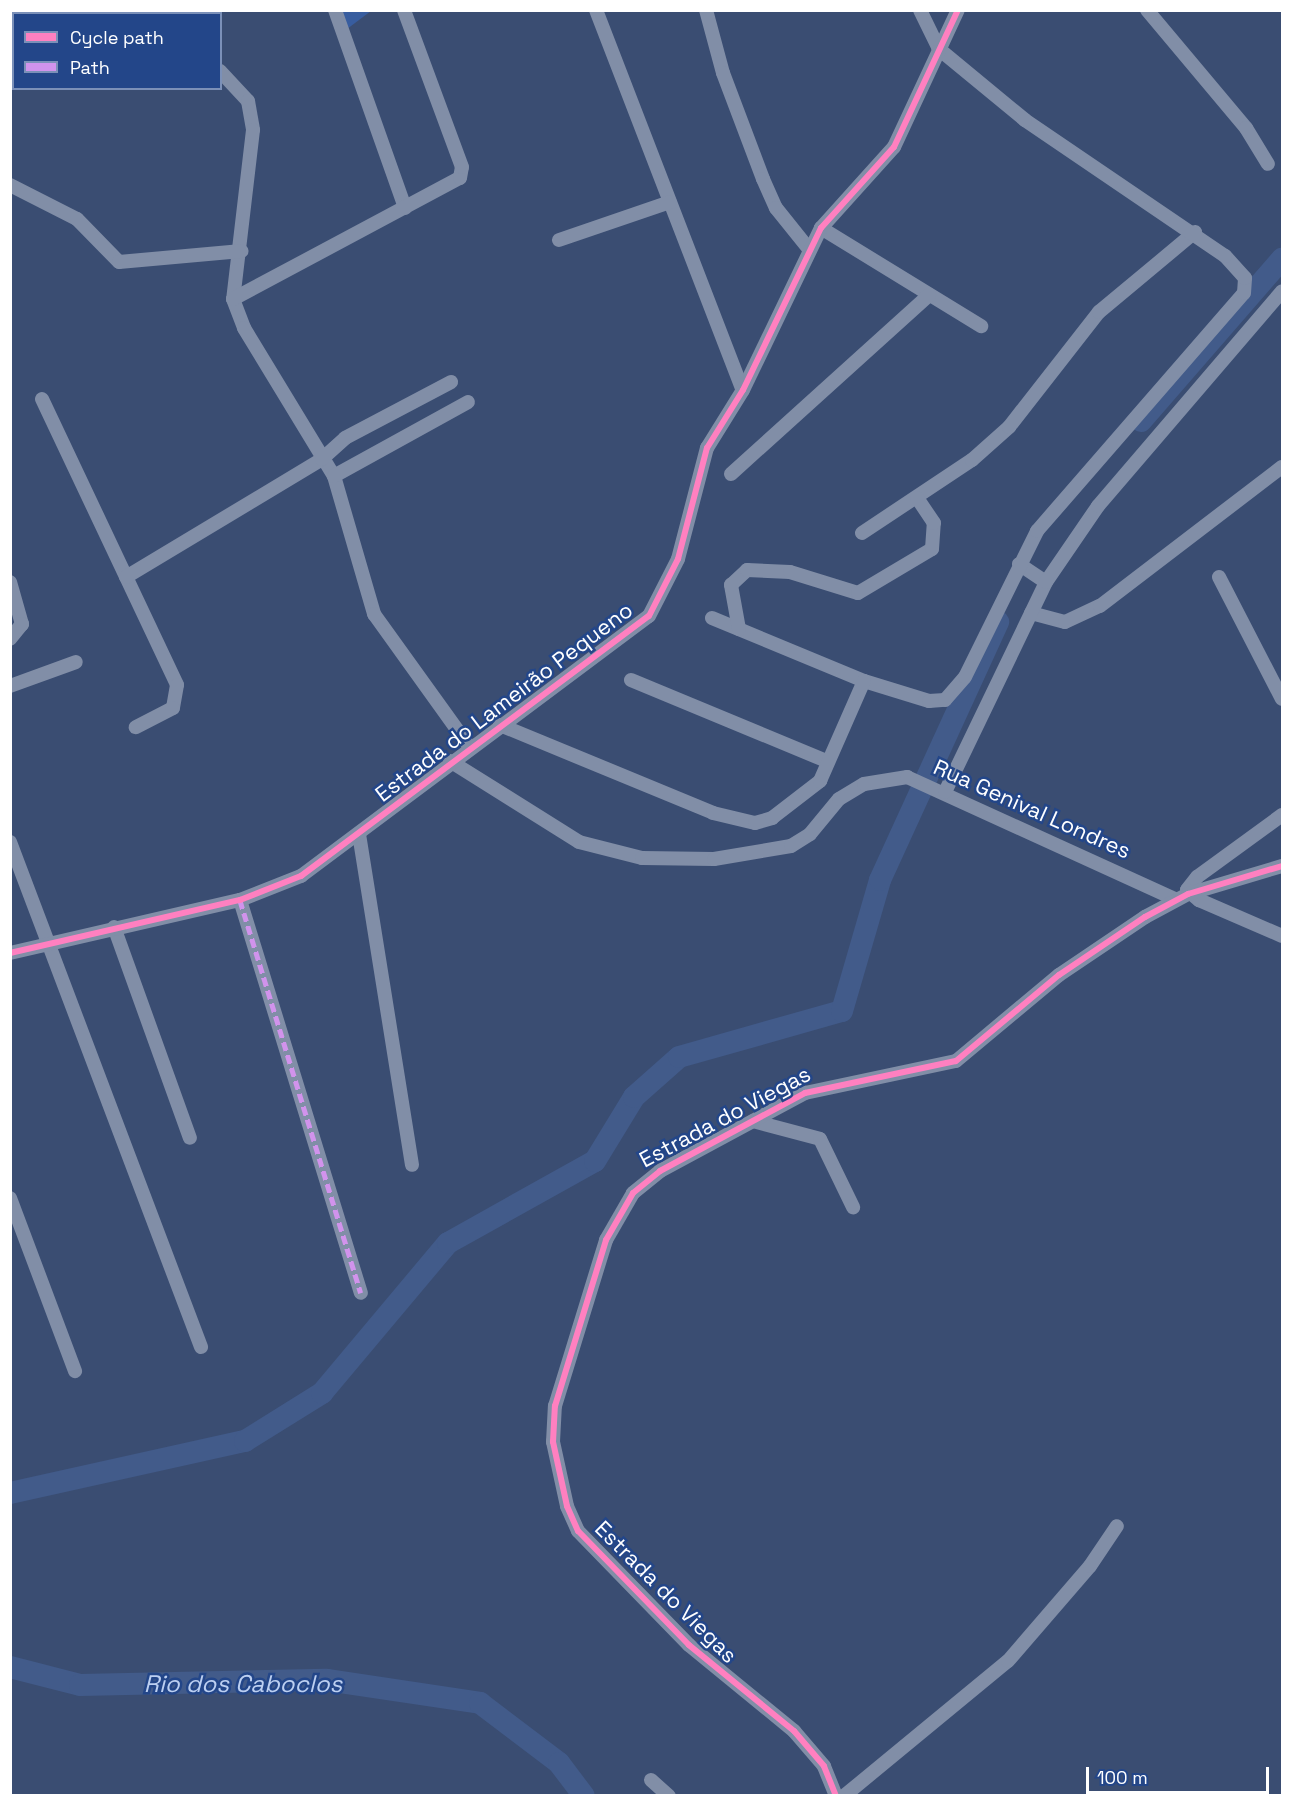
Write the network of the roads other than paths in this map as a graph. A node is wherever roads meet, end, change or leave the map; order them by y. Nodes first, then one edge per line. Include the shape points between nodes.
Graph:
1 (335, 10) edge
2 (404, 10) edge
3 (596, 10) edge
4 (706, 10) edge
5 (920, 10) edge
6 (958, 10) edge
7 (1147, 10) edge
8 (939, 49) junction
9 (222, 73) edge
10 (1268, 164) dead end
11 (10, 185) edge
12 (670, 202) junction
13 (405, 208) junction
14 (821, 228) junction
15 (1195, 232) junction
16 (559, 240) dead end
17 (809, 249) junction
18 (242, 251) junction
19 (1282, 291) edge
20 (929, 295) junction
21 (234, 299) junction
22 (981, 326) dead end
23 (451, 382) dead end
24 (743, 390) junction
25 (42, 399) dead end
26 (468, 402) dead end
27 (322, 459) junction
28 (1282, 467) edge
29 (731, 474) dead end
30 (334, 476) junction
31 (917, 498) junction
32 (862, 533) dead end
33 (1019, 564) junction
34 (126, 577) junction
35 (1219, 577) dead end
36 (10, 582) edge
37 (1046, 582) junction
38 (1031, 613) junction
39 (712, 618) dead end
40 (739, 629) junction
41 (10, 639) edge
42 (76, 662) dead end
43 (631, 680) dead end
44 (864, 681) junction
45 (10, 686) edge
46 (1282, 699) edge
47 (500, 725) junction
48 (136, 727) dead end
49 (469, 746) junction
50 (450, 761) junction
51 (827, 761) junction
52 (943, 791) junction
53 (1282, 815) edge
54 (359, 834) junction
55 (10, 842) edge
56 (1282, 866) edge
57 (1182, 896) junction
58 (240, 900) junction
59 (114, 927) junction
60 (1282, 936) edge
61 (47, 941) junction
62 (10, 953) edge
63 (753, 1121) junction
64 (190, 1138) dead end
65 (412, 1166) dead end
66 (13, 1205) edge
67 (853, 1207) dead end
68 (361, 1293) dead end
69 (201, 1347) dead end
70 (75, 1371) dead end
71 (1117, 1526) dead end
72 (651, 1780) dead end
73 (669, 1796) edge
74 (836, 1796) edge
75 (844, 1796) edge

1 - 13 street
2 - 13 street via 463,173
3 - 12 street
4 - 17 street via 723,73 776,208
5 - 8 street
6 - 8 street, Estrada do Lameirão Pequeno
7 - 10 street via 1246,128
8 - 14 street, Estrada do Lameirão Pequeno via 894,147
8 - 15 street via 1025,120
9 - 18 street via 248,101 252,121
11 - 18 street via 77,219 119,262
12 - 16 street
12 - 24 street
13 - 21 street
14 - 17 street, Estrada do Lameirão Pequeno
14 - 20 street
15 - 31 street via 1099,312 1010,427
15 - 33 street via 1239,270 1244,293 1044,522
17 - 24 street, Estrada do Lameirão Pequeno
18 - 21 street
19 - 37 street via 1098,507
20 - 22 street
20 - 29 street
21 - 27 street via 249,338
23 - 27 street via 345,438
24 - 47 street, Estrada do Lameirão Pequeno via 707,448 678,559 649,616
25 - 34 street
26 - 30 street
27 - 30 street
27 - 34 street
28 - 38 street via 1100,606 1065,622
30 - 49 street via 374,614
31 - 32 street
31 - 40 street via 934,523 932,549 858,593 790,572 747,570 731,585
33 - 37 street
33 - 44 street via 953,695 929,701
34 - 48 street via 178,693 173,708
35 - 46 street
36 - 41 street via 22,624
37 - 38 street
38 - 52 street
39 - 40 street
40 - 44 street
42 - 45 street
43 - 51 street
44 - 51 street
47 - 49 street, Estrada do Lameirão Pequeno
47 - 51 street via 736,822 772,818 792,805 820,781
49 - 50 street, Estrada do Lameirão Pequeno
50 - 52 street, Rua Genival Londres via 579,842 642,858 714,859 790,846 810,834 839,799 864,784 907,777
50 - 54 street, Estrada do Lameirão Pequeno
52 - 57 street, Rua Genival Londres
53 - 57 street, Estrada do Viegas via 1192,881
54 - 58 street, Estrada do Lameirão Pequeno via 301,876
54 - 65 street
55 - 61 street
56 - 57 street, Estrada do Viegas
57 - 60 street, Rua Genival Londres
57 - 63 street, Estrada do Viegas via 1059,975 956,1061 832,1084
58 - 59 street, Estrada do Lameirão Pequeno
58 - 68 street
59 - 61 street, Estrada do Lameirão Pequeno
59 - 64 street
61 - 62 street, Estrada do Lameirão Pequeno
61 - 69 street
63 - 67 street via 820,1139
63 - 74 street, Estrada do Viegas via 660,1171 633,1193 617,1216 560,1379 553,1442 557,1473 578,1531 688,1645 794,1731 824,1766
66 - 70 street
71 - 75 street via 1090,1566 1008,1660
72 - 73 street

